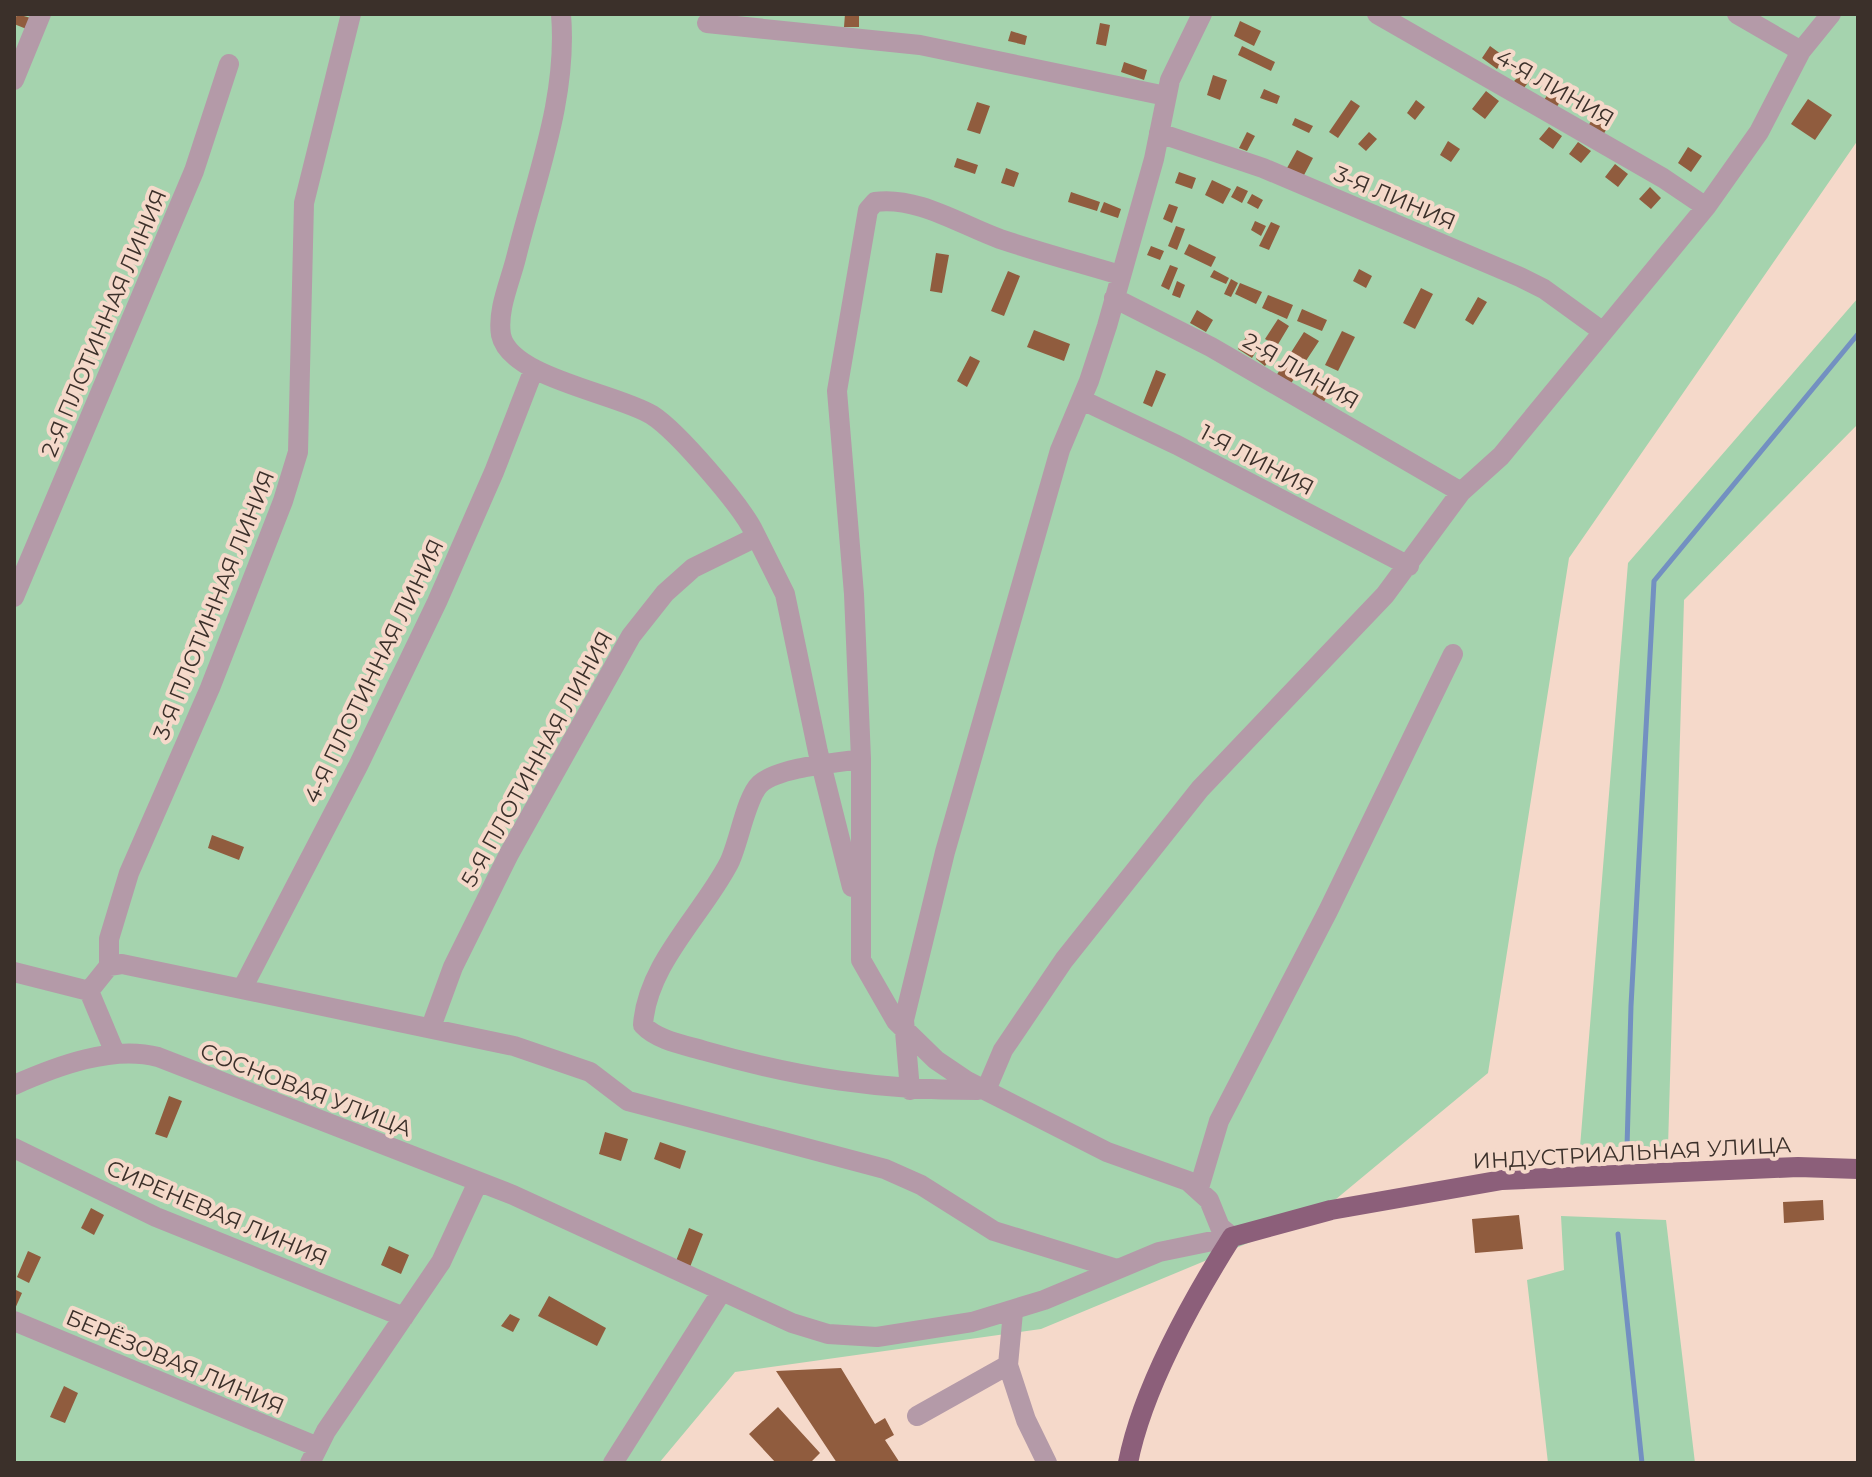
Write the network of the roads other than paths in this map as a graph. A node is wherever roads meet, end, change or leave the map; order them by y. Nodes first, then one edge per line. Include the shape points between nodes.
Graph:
1 (41, 14) edge
2 (351, 14) edge
3 (561, 14) edge
4 (1202, 14) edge
5 (1377, 14) edge
6 (1737, 14) edge
7 (1831, 14) edge
8 (707, 23) dead end
9 (1801, 51) junction
10 (229, 64) dead end
11 (14, 80) edge
12 (1166, 96) junction
13 (1159, 133) junction
14 (1706, 207) junction
15 (1120, 275) junction
16 (1114, 298) junction
17 (1602, 331) junction
18 (534, 369) junction
19 (1082, 400) junction
20 (1461, 492) junction
21 (755, 534) junction
22 (1409, 566) junction
23 (14, 597) edge
24 (1453, 654) dead end
25 (861, 759) junction
26 (821, 766) junction
27 (859, 930) junction
28 (109, 966) junction
29 (14, 972) edge
30 (243, 987) junction
31 (89, 991) junction
32 (431, 1027) junction
33 (904, 1030) junction
34 (115, 1053) junction
35 (14, 1085) edge
36 (910, 1090) junction
37 (986, 1090) junction
38 (14, 1148) edge
39 (1858, 1169) edge
40 (478, 1182) junction
41 (1199, 1188) junction
42 (1232, 1237) junction
43 (1117, 1269) junction
44 (722, 1291) junction
45 (1013, 1312) junction
46 (404, 1317) junction
47 (14, 1321) edge
48 (1008, 1365) junction
49 (917, 1416) dead end
50 (1133, 1438) junction
51 (314, 1455) edge
52 (613, 1463) edge
53 (1047, 1463) edge
54 (1116, 1463) edge
55 (1128, 1463) edge

1 - 11 street
2 - 28 street, 3-Я ПЛОТИННАЯ ЛИНИЯ via 304,203 298,452 210,688 129,873 109,939
3 - 18 street via 558,103 500,323 504,346 515,360
4 - 12 street
5 - 14 street, 4-Я ЛИНИЯ
6 - 9 street
7 - 9 street
8 - 12 street via 920,45
9 - 14 street via 1759,132
10 - 23 street, 2-Я ПЛОТИННАЯ ЛИНИЯ via 194,171
12 - 13 street
13 - 15 street
13 - 17 street, 3-Я ЛИНИЯ via 1263,168 1520,277
14 - 17 street
15 - 16 street
15 - 25 street via 914,207 885,201 868,210 837,391
16 - 19 street
16 - 20 street, 2-Я ЛИНИЯ via 1211,347
17 - 20 street via 1501,456
18 - 21 street via 654,416 695,453
18 - 30 street, 4-Я ПЛОТИННАЯ ЛИНИЯ via 437,602
19 - 22 street, 1-Я ЛИНИЯ
19 - 33 street via 1060,450 945,852
20 - 22 street
21 - 26 street via 785,594
21 - 32 street, 5-Я ПЛОТИННАЯ ЛИНИЯ via 693,568 665,593 616,660 509,854 448,978
22 - 37 street via 1200,789 1064,960 998,1057
24 - 41 street via 1219,1121
25 - 26 street
25 - 27 street
26 - 27 street
26 - 36 street via 774,776 754,791 728,864 668,958 643,1025 665,1039 778,1071
27 - 33 street via 861,960
28 - 30 street
28 - 31 street
29 - 31 street
30 - 32 street
31 - 34 street
32 - 43 street via 574,1065 628,1101 885,1169 994,1231
33 - 36 street
33 - 37 street via 936,1060
34 - 35 street, СОСНОВАЯ УЛИЦА
34 - 40 street, СОСНОВАЯ УЛИЦА via 158,1057
36 - 37 street
37 - 41 street via 1107,1152
38 - 46 street, СИРЕНЕВАЯ ЛИНИЯ via 156,1217
39 - 42 main road, ИНДУСТРИАЛЬНАЯ УЛИЦА via 1502,1180 1331,1210
40 - 44 street, СОСНОВАЯ УЛИЦА
40 - 46 street via 441,1262
41 - 42 street via 1220,1227
42 - 43 street, СОСНОВАЯ УЛИЦА via 1159,1252
42 - 50 main road via 1150,1391
43 - 45 street, СОСНОВАЯ УЛИЦА
44 - 45 street, СОСНОВАЯ УЛИЦА via 811,1330 848,1337 908,1333
44 - 52 street
45 - 48 street
46 - 51 street
47 - 51 street, БЕРЁЗОВАЯ ЛИНИЯ
48 - 49 street
48 - 53 street
50 - 54 street
50 - 55 main road

